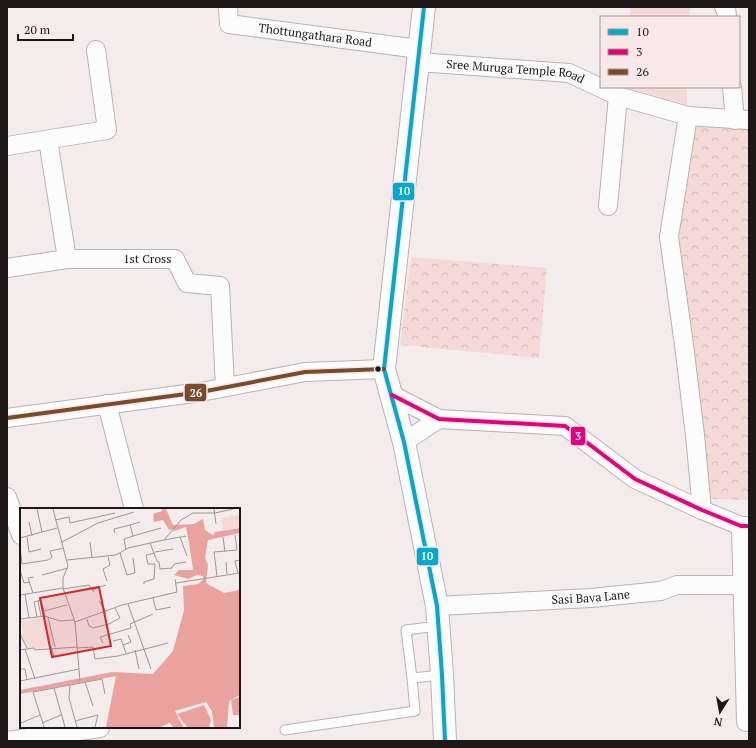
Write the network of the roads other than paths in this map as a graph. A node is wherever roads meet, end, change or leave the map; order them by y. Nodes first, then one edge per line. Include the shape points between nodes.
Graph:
1 (228, 7) edge
2 (424, 7) edge
3 (724, 7) edge
4 (727, 16) edge
5 (96, 50) dead end
6 (419, 55) junction
7 (600, 88) edge
8 (601, 88) edge
9 (732, 88) edge
10 (618, 96) junction
11 (688, 116) junction
12 (742, 120) edge
13 (48, 140) junction
14 (7, 146) edge
15 (608, 206) dead end
16 (67, 259) junction
17 (7, 268) edge
18 (384, 369) junction
19 (225, 387) junction
20 (392, 395) junction
21 (107, 404) junction
22 (7, 418) edge
23 (439, 419) junction
24 (404, 442) junction
25 (7, 498) edge
26 (134, 508) edge
27 (702, 510) junction
28 (745, 526) edge
29 (20, 532) edge
30 (743, 585) junction
31 (438, 616) junction
32 (442, 675) junction
33 (412, 678) junction
34 (748, 722) edge
35 (285, 730) dead end
36 (100, 732) edge
37 (7, 741) edge
38 (445, 741) edge

1 - 6 street, Thottungathara Road via 229,24
2 - 6 street
3 - 4 street
5 - 13 street via 107,130
6 - 7 street, Sree Muruga Temple Road via 569,73
6 - 18 street
8 - 10 street, Sree Muruga Temple Road
9 - 12 street
10 - 11 street, Sree Muruga Temple Road
10 - 15 street
11 - 12 street, Sree Muruga Temple Road
11 - 27 street via 669,238
13 - 14 street
13 - 16 street
16 - 17 street, 1st Cross
16 - 19 street, 1st Cross via 175,259 187,283 220,286
18 - 19 street via 305,372
18 - 20 street
19 - 21 street
20 - 23 street
20 - 24 street
21 - 22 street
21 - 26 street
23 - 24 street
23 - 27 street via 565,426 635,479
24 - 31 street
25 - 29 street
27 - 28 street
28 - 30 street
30 - 31 street, Sasi Bava Lane via 677,585 661,591
30 - 34 street
31 - 32 street
31 - 33 lane via 406,630
32 - 33 lane
32 - 38 street
33 - 35 lane via 415,711
36 - 37 street

